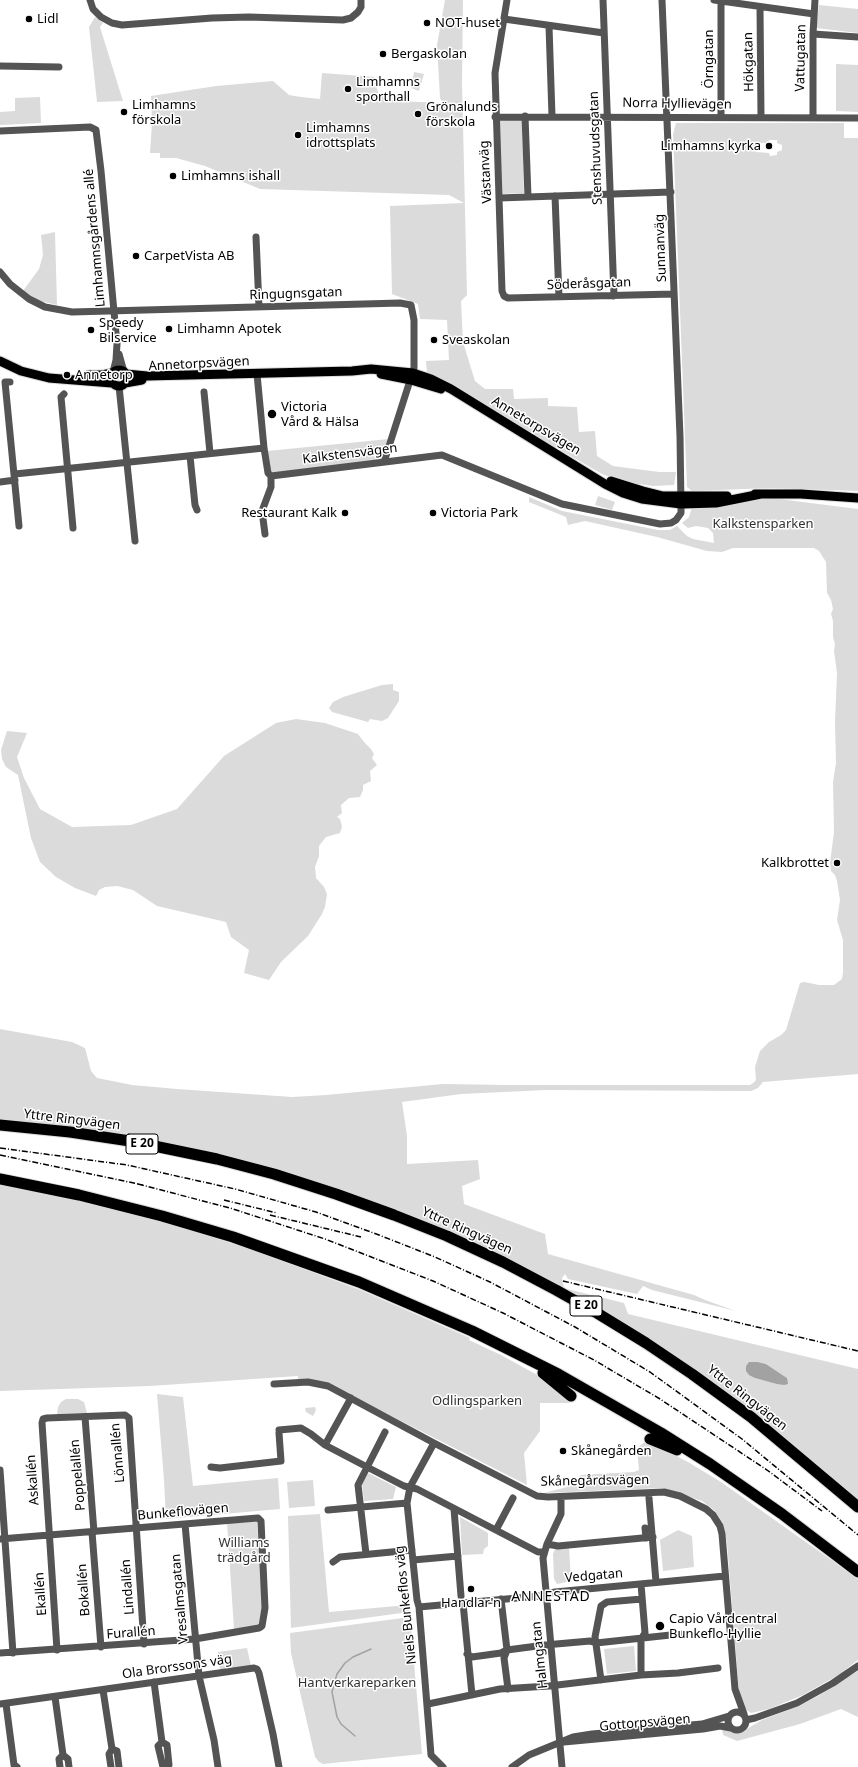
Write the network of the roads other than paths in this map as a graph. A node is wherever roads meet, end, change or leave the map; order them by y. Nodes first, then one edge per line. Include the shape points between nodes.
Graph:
1 (90, 0) edge
2 (361, 0) edge
3 (507, 0) edge
4 (603, 0) edge
5 (662, 0) edge
6 (816, 0) edge
7 (717, 1) edge
8 (760, 7) junction
9 (814, 14) junction
10 (504, 19) junction
11 (549, 26) junction
12 (604, 33) junction
13 (813, 34) junction
14 (858, 37) edge
15 (0, 66) edge
16 (59, 67) dead end
17 (525, 116) junction
18 (552, 116) junction
19 (607, 116) junction
20 (668, 116) junction
21 (495, 117) junction
22 (721, 117) junction
23 (762, 117) junction
24 (813, 117) junction
25 (858, 118) edge
26 (0, 131) edge
27 (671, 192) junction
28 (610, 194) junction
29 (555, 196) junction
30 (528, 197) junction
31 (499, 198) junction
32 (256, 237) dead end
33 (0, 272) edge
34 (674, 294) junction
35 (504, 296) joint
36 (614, 296) junction
37 (559, 297) junction
38 (259, 307) junction
39 (114, 312) junction
40 (117, 344) junction
41 (2, 362) edge
42 (113, 372) junction
43 (275, 372) junction
44 (257, 374) junction
45 (412, 377) junction
46 (121, 380) junction
47 (10, 382) dead end
48 (204, 392) dead end
49 (64, 394) dead end
50 (264, 448) junction
51 (210, 453) junction
52 (190, 456) junction
53 (127, 462) junction
54 (384, 462) junction
55 (68, 469) junction
56 (271, 476) junction
57 (15, 477) junction
58 (0, 482) edge
59 (858, 498) edge
60 (681, 500) junction
61 (197, 510) dead end
62 (19, 526) dead end
63 (73, 528) dead end
64 (265, 534) dead end
65 (135, 541) dead end
66 (0, 1125) edge
67 (0, 1179) edge
68 (517, 1353) junction
69 (274, 1384) dead end
70 (571, 1396) dead end
71 (351, 1398) junction
72 (85, 1417) junction
73 (42, 1423) joint
74 (385, 1432) dead end
75 (650, 1439) dead end
76 (434, 1443) junction
77 (325, 1445) junction
78 (710, 1464) junction
79 (211, 1466) dead end
80 (367, 1467) junction
81 (0, 1470) edge
82 (410, 1487) junction
83 (561, 1497) junction
84 (513, 1498) dead end
85 (649, 1498) dead end
86 (407, 1503) junction
87 (361, 1507) junction
88 (858, 1507) edge
89 (454, 1509) junction
90 (328, 1510) dead end
91 (186, 1524) junction
92 (136, 1528) junction
93 (645, 1528) dead end
94 (496, 1530) junction
95 (93, 1532) junction
96 (49, 1536) junction
97 (650, 1538) junction
98 (3, 1539) edge
99 (547, 1544) junction
100 (412, 1550) junction
101 (544, 1552) junction
102 (366, 1554) junction
103 (458, 1556) junction
104 (413, 1560) junction
105 (333, 1562) dead end
106 (858, 1572) edge
107 (725, 1576) junction
108 (656, 1582) junction
109 (641, 1584) junction
110 (546, 1594) junction
111 (461, 1596) dead end
112 (642, 1599) junction
113 (501, 1600) junction
114 (463, 1603) junction
115 (419, 1607) junction
116 (262, 1626) joint
117 (680, 1634) dead end
118 (196, 1639) junction
119 (641, 1639) junction
120 (596, 1643) junction
121 (144, 1644) junction
122 (550, 1645) junction
123 (101, 1647) junction
124 (57, 1650) junction
125 (507, 1650) junction
126 (0, 1653) edge
127 (13, 1653) junction
128 (467, 1654) junction
129 (858, 1666) edge
130 (718, 1668) dead end
131 (641, 1675) junction
132 (199, 1676) junction
133 (601, 1680) junction
134 (154, 1682) junction
135 (555, 1685) junction
136 (508, 1689) junction
137 (735, 1689) junction
138 (103, 1690) junction
139 (472, 1695) junction
140 (54, 1697) junction
141 (3, 1704) edge
142 (428, 1704) junction
143 (730, 1715) junction
144 (745, 1717) junction
145 (731, 1728) junction
146 (162, 1742) junction
147 (560, 1742) junction
148 (112, 1749) junction
149 (63, 1755) junction
150 (15, 1766) edge
151 (60, 1767) edge
152 (69, 1767) edge
153 (111, 1767) edge
154 (119, 1767) edge
155 (163, 1767) edge
156 (168, 1767) edge
157 (218, 1767) edge
158 (279, 1767) edge
159 (442, 1767) edge
160 (512, 1767) edge
161 (562, 1767) edge

1 - 2 street via 101,17 122,25 226,17 338,21 353,16 361,7
3 - 10 street, Västanväg
4 - 12 street, Stenshuvudsgatan
5 - 20 street, Sunnanväg
6 - 9 street, Vattugatan
7 - 8 street
7 - 22 street, Örngatan
8 - 9 street
8 - 23 street, Hökgatan
9 - 13 street, Vattugatan
10 - 11 street
10 - 21 street, Västanväg via 495,73
11 - 12 street
11 - 18 street
12 - 19 street, Stenshuvudsgatan
13 - 14 street
13 - 24 street, Vattugatan
15 - 16 street
17 - 18 street, Norra Hyllievägen
17 - 21 street, Norra Hyllievägen
17 - 30 street
18 - 19 street, Norra Hyllievägen
19 - 20 street, Norra Hyllievägen
19 - 28 street, Stenshuvudsgatan
20 - 22 street, Norra Hyllievägen
20 - 27 street, Sunnanväg
21 - 31 street, Västanväg
22 - 23 street, Norra Hyllievägen
23 - 24 street, Norra Hyllievägen
24 - 25 street, Norra Hyllievägen
26 - 39 street, Limhamnsgårdens allé via 90,127 96,130
27 - 28 street
27 - 34 street, Sunnanväg
28 - 29 street
28 - 36 street, Stenshuvudsgatan
29 - 30 street
29 - 37 street
30 - 31 street
31 - 35 street, Västanväg
32 - 38 street
33 - 39 street, Ringugnsgatan via 18,292 45,307 72,312
34 - 36 street, Söderåsgatan
34 - 60 street, Sunnanväg
35 - 37 street, Söderåsgatan
36 - 37 street, Söderåsgatan
38 - 39 street, Ringugnsgatan
38 - 45 street, Ringugnsgatan via 400,303 411,305 415,358
39 - 40 street, Limhamnsgårdens allé
40 - 42 street, Limhamnsgårdens allé
40 - 46 street, Limhamnsgårdens allé
41 - 42 main road, Annetorpsvägen via 60,375 102,375
41 - 46 main road, Annetorpsvägen via 49,378
42 - 46 main road via 110,377
43 - 44 main road, Annetorpsvägen
43 - 45 main road, Annetorpsvägen via 352,371
43 - 46 main road, Annetorpsvägen via 147,376
44 - 46 main road, Annetorpsvägen
44 - 50 street
45 - 54 street
45 - 60 main road, Annetorpsvägen via 472,402 623,493 642,499
46 - 53 street, Limhamnsgårdens allé
47 - 57 street via 5,382
48 - 51 street
49 - 55 street via 62,397
50 - 51 street
50 - 56 street via 268,473
51 - 52 street
52 - 53 street
52 - 61 street
53 - 55 street
53 - 65 street, Limhamnsgårdens allé
54 - 56 street, Kalkstensvägen
54 - 60 street, Kalkstensvägen via 442,455 562,504 660,524 676,520 680,513
55 - 57 street
55 - 63 street
56 - 64 street via 271,487 262,511
57 - 58 street
57 - 62 street
59 - 60 main road, Annetorpsvägen via 761,494 716,503
66 - 88 highway, Yttre Ringvägen / E 20 via 130,1141 274,1174 394,1214 447,1236 503,1262 597,1312 646,1343 751,1417
67 - 68 highway via 162,1216 281,1254 359,1282
68 - 70 highway
68 - 78 highway via 623,1411
69 - 71 street, Skånegårdsvägen via 308,1382 328,1386
71 - 76 street, Skånegårdsvägen
71 - 77 street
72 - 73 street, Lönnallén via 47,1418
72 - 92 street, Lönnallén via 125,1415 129,1418
72 - 95 street, Poppelallén
73 - 96 street, Askallén
74 - 80 street
75 - 78 highway
76 - 82 street, Niels Bunkeflos väg
76 - 83 street, Skånegårdsvägen via 537,1496
77 - 79 street via 301,1428 279,1432 281,1461 220,1468
77 - 80 street
78 - 106 highway via 782,1514
80 - 82 street
80 - 87 street via 358,1485
81 - 98 street
82 - 86 street, Niels Bunkeflos väg
82 - 89 street
83 - 99 street, Halmgatan via 561,1514
83 - 107 street, Skånegårdsvägen via 664,1492 697,1504 713,1515 720,1526
84 - 94 street
85 - 97 street
86 - 87 street
86 - 100 street, Niels Bunkeflos väg
87 - 90 street
87 - 102 street
89 - 94 street
89 - 103 street
91 - 92 street, Bunkeflovägen
91 - 116 street, Bunkeflovägen via 255,1518 261,1521 266,1608
91 - 118 street, Vresalmsgatan
92 - 95 street, Bunkeflovägen
92 - 121 street, Lindallén
93 - 97 street
94 - 101 street via 538,1552
95 - 96 street, Bunkeflovägen
95 - 123 street, Bokallén
96 - 98 street, Bunkeflovägen
96 - 124 street, Ekallén
97 - 99 street via 558,1546
97 - 108 street
98 - 127 street
99 - 101 street, Halmgatan
100 - 102 street
100 - 104 street, Niels Bunkeflos väg
101 - 110 street, Halmgatan
102 - 105 street via 340,1556
103 - 104 street
103 - 111 street
104 - 115 street, Niels Bunkeflos väg
107 - 108 street, Vedgatan
107 - 137 street, Skånegårdsvägen
108 - 109 street, Vedgatan
109 - 110 street, Vedgatan
109 - 112 street
110 - 113 street, Vedgatan
110 - 122 street, Halmgatan
112 - 119 street via 645,1633
112 - 120 street via 604,1603 599,1611
113 - 114 street, Vedgatan
113 - 125 street
114 - 115 street, Vedgatan
114 - 128 street
115 - 142 street, Niels Bunkeflos väg
116 - 118 street, Furallén
117 - 119 street
118 - 121 street, Furallén
118 - 132 street, Vresalmsgatan
119 - 120 street
119 - 131 street
120 - 122 street via 590,1641
120 - 133 street
121 - 123 street, Furallén
122 - 125 street
122 - 135 street, Halmgatan
123 - 124 street, Furallén
124 - 127 street, Furallén
125 - 128 street via 472,1657
125 - 136 street via 504,1658
126 - 127 street, Furallén
128 - 139 street
129 - 144 street, Gottorpsvägen via 834,1683 797,1703 755,1718
130 - 131 street
131 - 133 street
132 - 134 street, Ola Brorssons väg
132 - 157 street, Vresalmsgatan
132 - 158 street, Ola Brorssons väg via 257,1669
133 - 135 street
134 - 138 street, Ola Brorssons väg
134 - 146 street
135 - 136 street
135 - 147 street, Halmgatan
136 - 139 street
137 - 143 street, Skånegårdsvägen
137 - 144 street, Skånegårdsvägen
138 - 140 street, Ola Brorssons väg
138 - 148 street
139 - 142 street
140 - 141 street, Ola Brorssons väg
140 - 149 street
141 - 150 street
142 - 159 street, Niels Bunkeflos väg via 431,1755
143 - 144 street, Gottorpsvägen via 738,1711
143 - 145 street via 728,1721
143 - 147 street, Gottorpsvägen via 702,1724 592,1734
144 - 145 street, Gottorpsvägen via 745,1726 741,1730
145 - 147 street, Gottorpsvägen via 720,1726
146 - 155 street via 158,1746
146 - 156 street via 166,1745
147 - 160 street, Gottorpsvägen via 530,1755
147 - 161 street, Halmgatan
148 - 153 street via 109,1754
148 - 154 street via 117,1751
149 - 151 street via 59,1759
149 - 152 street via 68,1759

